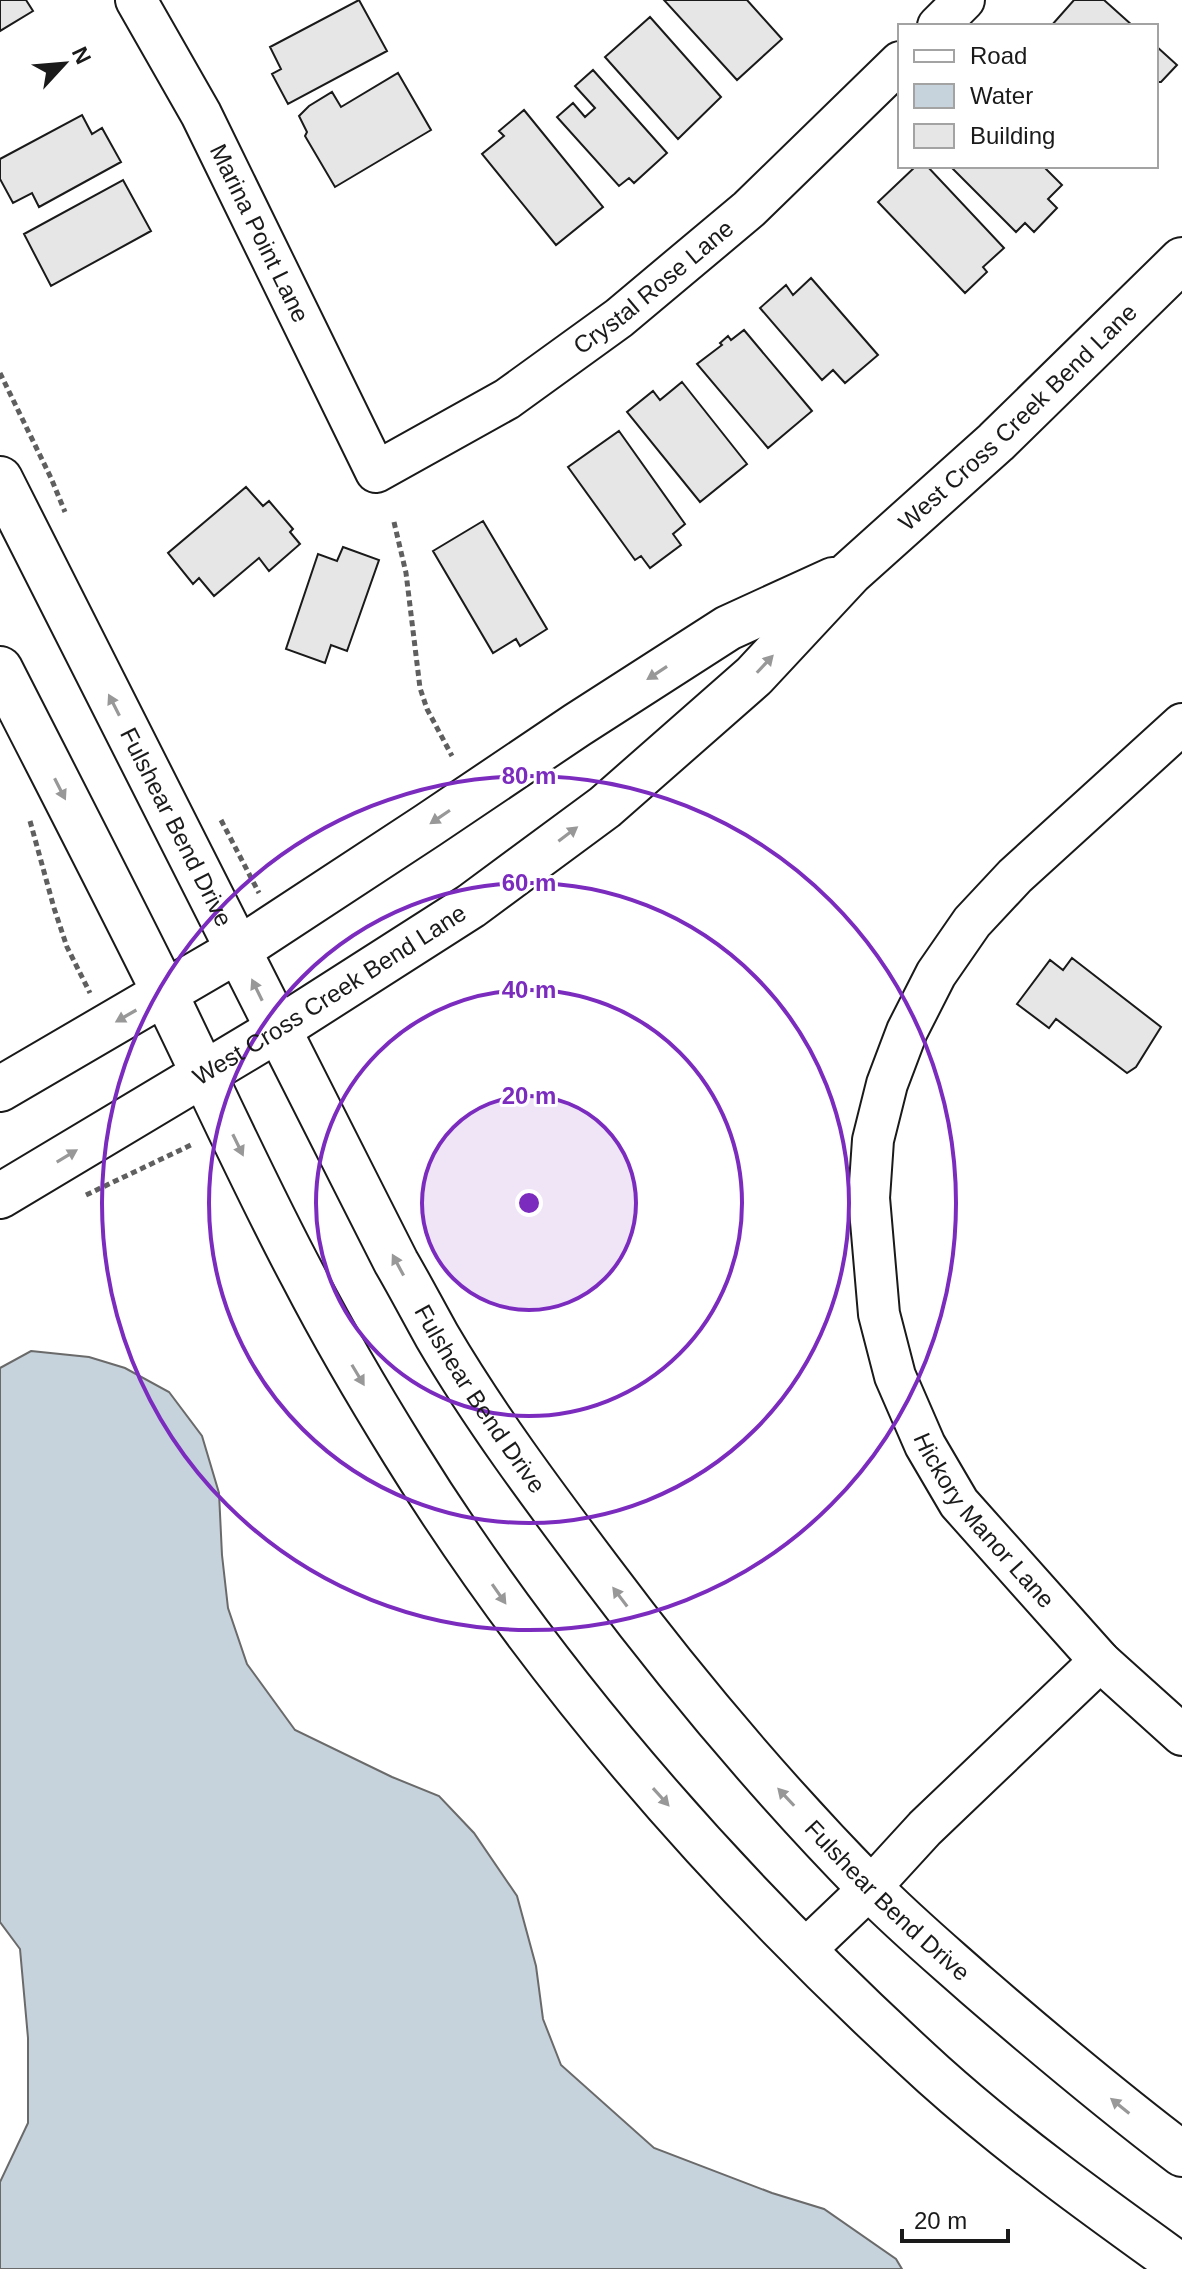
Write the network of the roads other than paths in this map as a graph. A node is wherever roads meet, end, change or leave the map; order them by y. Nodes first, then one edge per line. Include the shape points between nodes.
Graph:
1 (136, 0) edge
2 (964, 0) edge
3 (940, 24) edge
4 (898, 64) edge
5 (1182, 260) edge
6 (376, 472) joint
7 (0, 479) edge
8 (850, 573) junction
9 (0, 669) edge
10 (1182, 724) edge
11 (238, 950) junction
12 (164, 993) junction
13 (277, 1030) junction
14 (203, 1075) junction
15 (0, 1089) edge
16 (0, 1196) edge
17 (1100, 1661) junction
18 (1182, 1735) edge
19 (870, 1888) junction
20 (805, 1950) junction
21 (1182, 2154) edge
22 (1182, 2267) edge

1 - 6 street, Marina Point Lane via 201,114
2 - 3 street
4 - 6 street, Crystal Rose Lane via 749,209 619,318 507,399
5 - 8 main road, West Cross Creek Bend Lane via 996,442
11 -> 7 main road, Fulshear Bend Drive
8 -> 11 main road, West Cross Creek Bend Lane via 728,628
13 -> 8 main road, West Cross Creek Bend Lane via 471,906 605,807 754,676
9 -> 12 main road
10 - 17 street, Hickory Manor Lane via 972,922 936,974 907,1031 873,1140 869,1198 879,1314 895,1376 925,1445 959,1503
11 - 12 main road, West Cross Creek Bend Lane
13 -> 11 main road, Fulshear Bend Drive
12 - 14 main road
12 -> 15 main road, West Cross Creek Bend Lane
13 - 14 main road, West Cross Creek Bend Lane
19 -> 13 main road, Fulshear Bend Drive via 673,1668 493,1422 417,1299
16 -> 14 main road, West Cross Creek Bend Lane
14 -> 20 main road via 353,1367 481,1568 646,1781
17 - 18 street, Hickory Manor Lane
17 - 19 street via 925,1828
19 - 20 street
21 -> 19 main road, Fulshear Bend Drive via 1025,2028
20 - 22 main road via 936,2076 1033,2157

